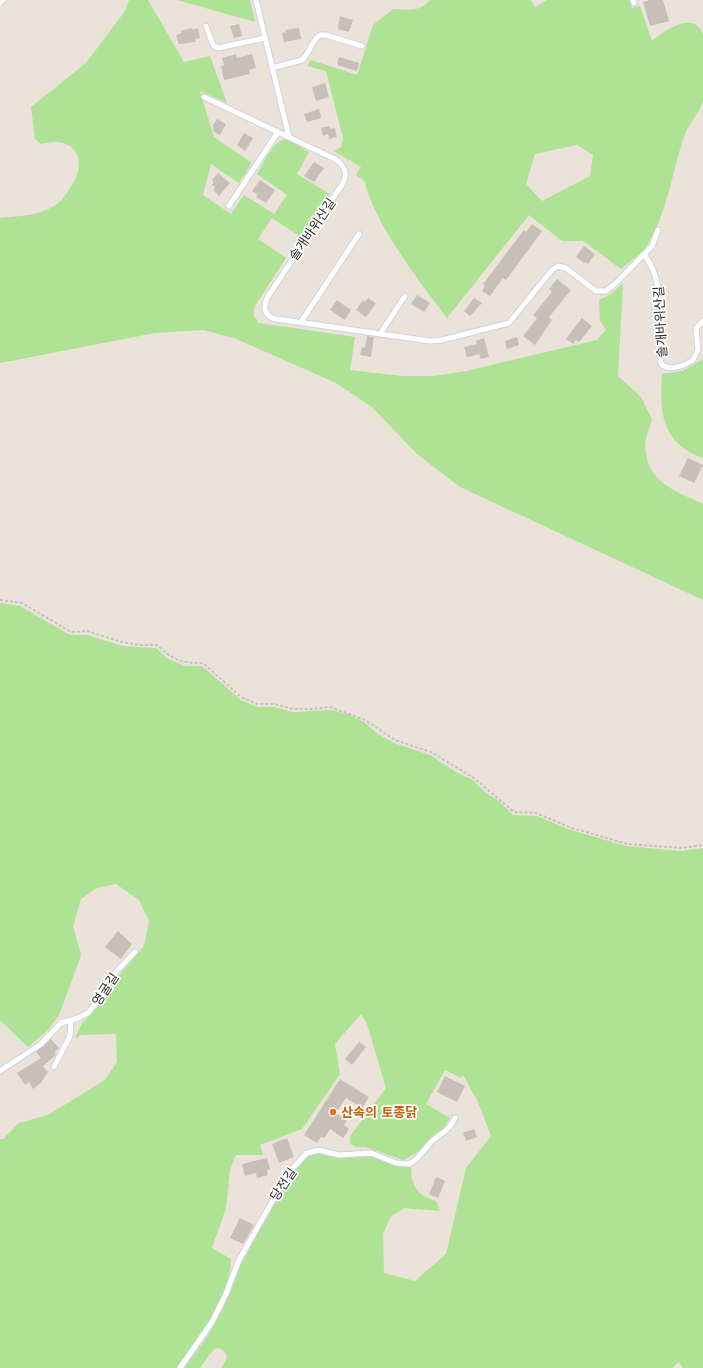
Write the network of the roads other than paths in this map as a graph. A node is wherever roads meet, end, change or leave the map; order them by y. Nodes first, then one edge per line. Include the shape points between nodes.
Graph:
1 (3, 0) edge
2 (256, 0) edge
3 (0, 3) edge
4 (206, 26) dead end
5 (265, 38) junction
6 (362, 46) dead end
7 (272, 68) junction
8 (204, 97) dead end
9 (278, 132) junction
10 (289, 137) junction
11 (229, 206) dead end
12 (658, 230) dead end
13 (359, 234) dead end
14 (644, 254) junction
15 (405, 296) dead end
16 (703, 321) edge
17 (301, 322) junction
18 (380, 334) junction
19 (135, 952) dead end
20 (71, 1020) junction
21 (54, 1067) dead end
22 (0, 1071) edge
23 (455, 1118) dead end
24 (180, 1368) edge

1 - 3 lane
2 - 5 lane
4 - 5 lane via 212,45 218,48
5 - 7 lane
6 - 7 lane via 320,35 302,60
7 - 10 lane
8 - 9 lane, 솔개바위산길
9 - 10 lane, 솔개바위산길
9 - 11 lane
10 - 17 lane, 솔개바위산길 via 335,159 346,174 343,183 265,302 265,312 271,318
12 - 14 lane, 솔개바위산길 via 654,242
13 - 17 lane
14 - 16 lane, 솔개바위산길 via 653,269 659,288 659,351 662,365 666,368 678,367 693,360 698,350 696,328
14 - 18 lane, 솔개바위산길 via 616,283 601,292 593,289 566,268 555,267 509,323 436,341
15 - 18 lane
17 - 18 lane, 솔개바위산길
19 - 20 lane, 영굴길 via 111,977 93,1007 82,1016
20 - 21 lane via 70,1036
20 - 22 lane, 영굴길 via 61,1023 41,1044
23 - 24 lane, 당전길 via 447,1131 409,1164 390,1161 371,1153 339,1154 319,1150 307,1153 282,1184 239,1260 212,1322

